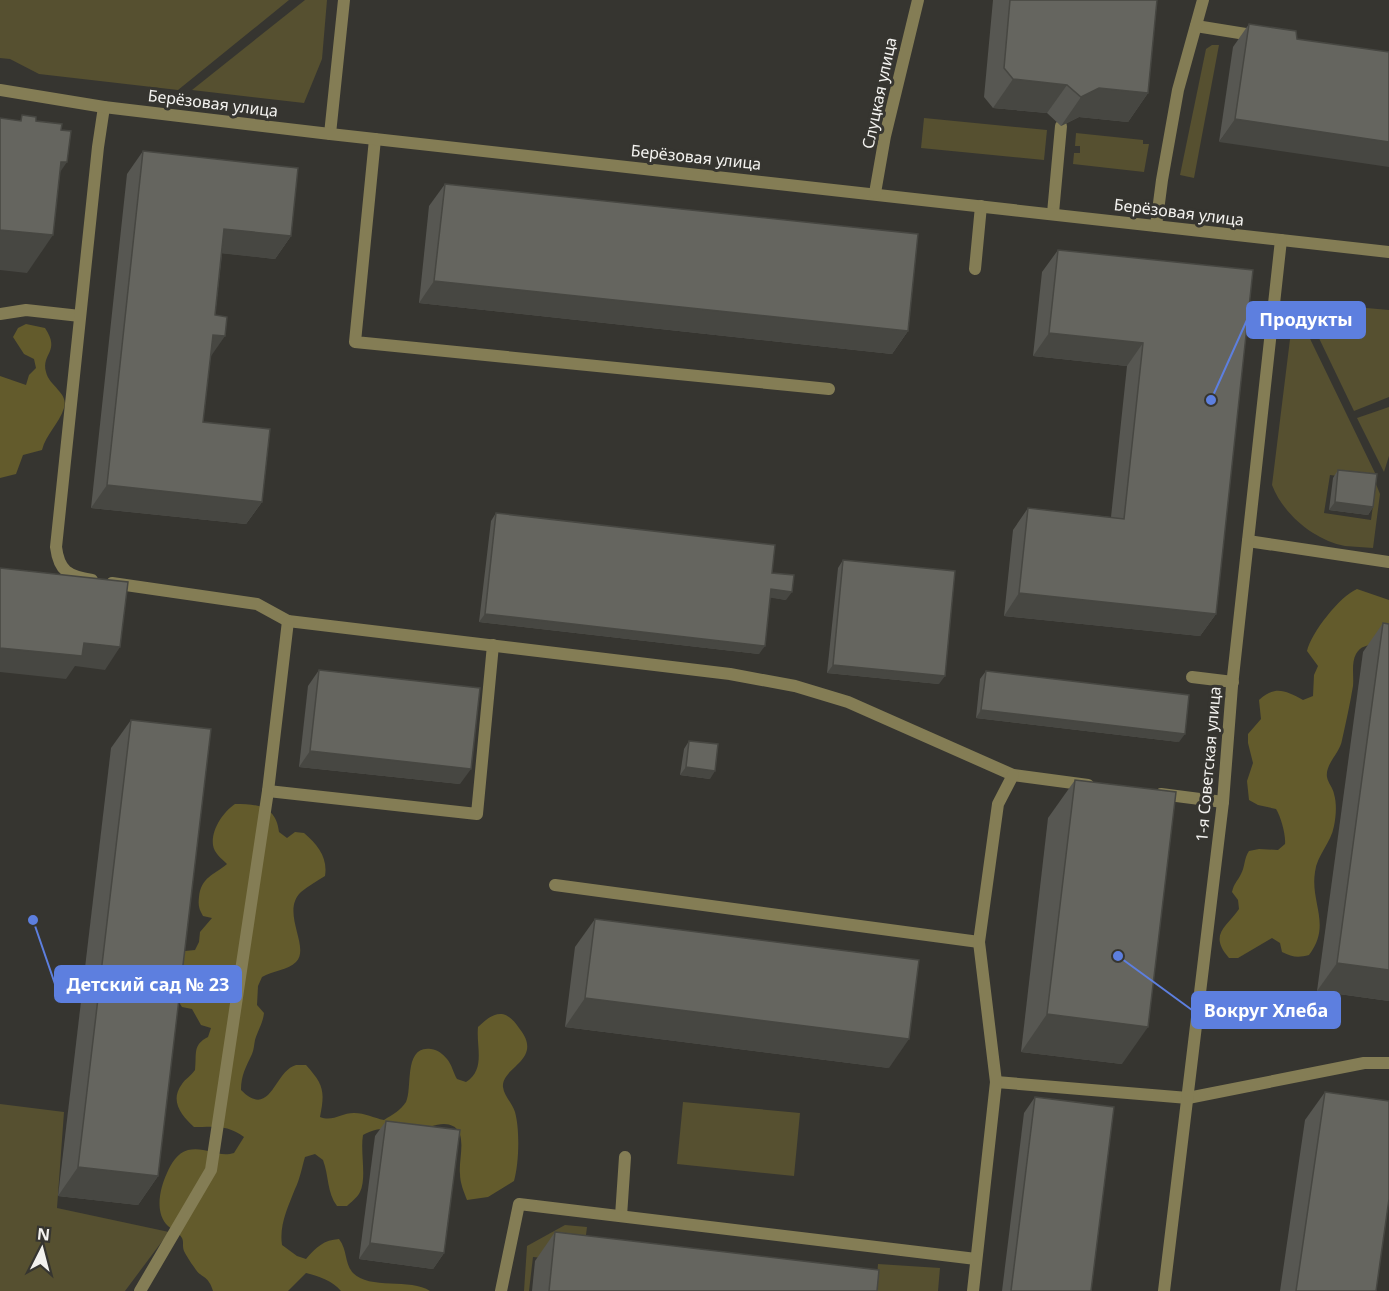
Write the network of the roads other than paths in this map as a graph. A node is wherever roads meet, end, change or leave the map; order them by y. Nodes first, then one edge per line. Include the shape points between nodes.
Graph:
1 (344, 0) edge
2 (918, 0) edge
3 (1203, 0) edge
4 (1196, 26) junction
5 (1273, 39) edge
6 (0, 90) edge
7 (104, 107) junction
8 (1061, 126) dead end
9 (330, 134) junction
10 (375, 139) junction
11 (875, 193) junction
12 (981, 206) junction
13 (1053, 213) junction
14 (1156, 226) junction
15 (1281, 240) junction
16 (1389, 252) edge
17 (975, 269) dead end
18 (0, 314) edge
19 (80, 316) junction
20 (829, 389) dead end
21 (1248, 541) junction
22 (1389, 562) edge
23 (288, 621) junction
24 (494, 645) junction
25 (1192, 677) dead end
26 (1233, 682) junction
27 (1013, 775) junction
28 (1105, 787) edge
29 (268, 791) junction
30 (1151, 793) edge
31 (1223, 802) junction
32 (555, 885) dead end
33 (979, 942) junction
34 (1389, 1063) edge
35 (996, 1082) junction
36 (1188, 1098) junction
37 (625, 1157) dead end
38 (621, 1216) junction
39 (976, 1259) junction
40 (140, 1291) edge
41 (501, 1291) edge
42 (973, 1291) edge
43 (1164, 1291) edge

1 - 9 street
2 - 11 street, Слуцкая улица
3 - 4 street
4 - 5 street
4 - 14 street via 1178,90
6 - 7 street, Берёзовая улица
7 - 9 street, Берёзовая улица
7 - 19 street
8 - 13 street
9 - 10 street, Берёзовая улица
10 - 11 street, Берёзовая улица
10 - 20 street via 355,342
11 - 12 street, Берёзовая улица
12 - 13 street, Берёзовая улица
12 - 17 street
13 - 14 street, Берёзовая улица
14 - 15 street, Берёзовая улица
15 - 16 street, Берёзовая улица
15 - 21 street, 1-я Советская улица
18 - 19 street via 26,310
19 - 23 street via 58,523 58,562 67,573 82,578 257,604
21 - 22 street
21 - 26 street, 1-я Советская улица
23 - 24 street
23 - 29 street
24 - 27 street via 730,674 795,686 848,702
24 - 29 street via 477,814
25 - 26 street
26 - 31 street, 1-я Советская улица
27 - 28 street
27 - 33 street via 998,804
29 - 40 street via 211,1170
30 - 31 street
31 - 36 street, 1-я Советская улица
32 - 33 street
33 - 35 street
34 - 36 street via 1364,1063
35 - 36 street
35 - 39 street
36 - 43 street, 1-я Советская улица
37 - 38 street
38 - 39 street
38 - 41 street via 519,1204
39 - 42 street

